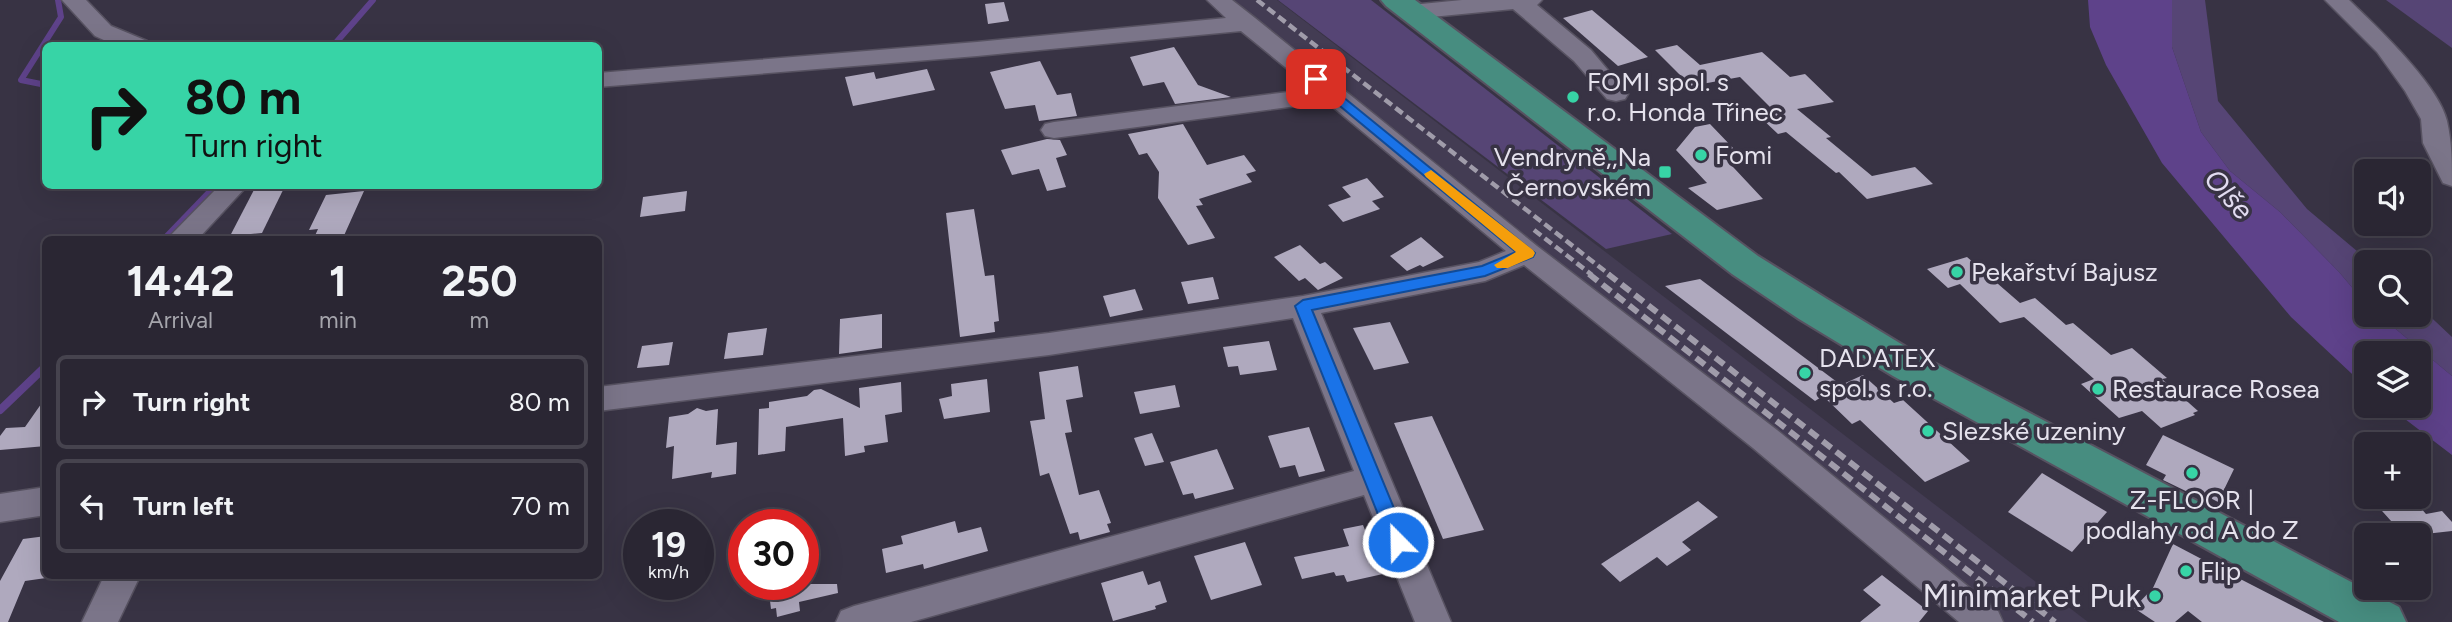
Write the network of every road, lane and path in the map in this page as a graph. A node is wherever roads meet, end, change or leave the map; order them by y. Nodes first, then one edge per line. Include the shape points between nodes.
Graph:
1 (73, 0) edge
2 (1218, 0) edge
3 (2336, 0) edge
4 (1522, 1) edge
5 (1403, 6) edge
6 (1247, 23) junction
7 (129, 42) edge
8 (602, 80) edge
9 (1334, 94) junction
10 (1616, 94) dead end
11 (1054, 130) dead end
12 (2452, 177) edge
13 (231, 189) edge
14 (184, 236) edge
15 (1527, 253) junction
16 (1303, 306) junction
17 (602, 399) edge
18 (1372, 479) junction
19 (42, 502) edge
20 (0, 508) edge
21 (121, 579) edge
22 (100, 622) edge
23 (854, 622) edge
24 (1433, 622) edge
25 (1985, 622) edge
26 (2382, 622) edge

1 - 7 street via 103,31
2 - 6 street
3 - 12 street via 2385,47 2417,89 2434,119 2436,143
4 - 5 street
4 - 10 street
5 - 26 main road via 1745,265 1813,309 1956,393
6 - 8 street
6 - 9 street
9 - 11 street
9 - 15 street
13 - 14 street
15 - 16 street via 1485,271
15 - 25 street via 1765,439
16 - 17 street via 1049,344
16 - 18 street
18 - 23 street
18 - 24 street
19 - 20 street
21 - 22 street

